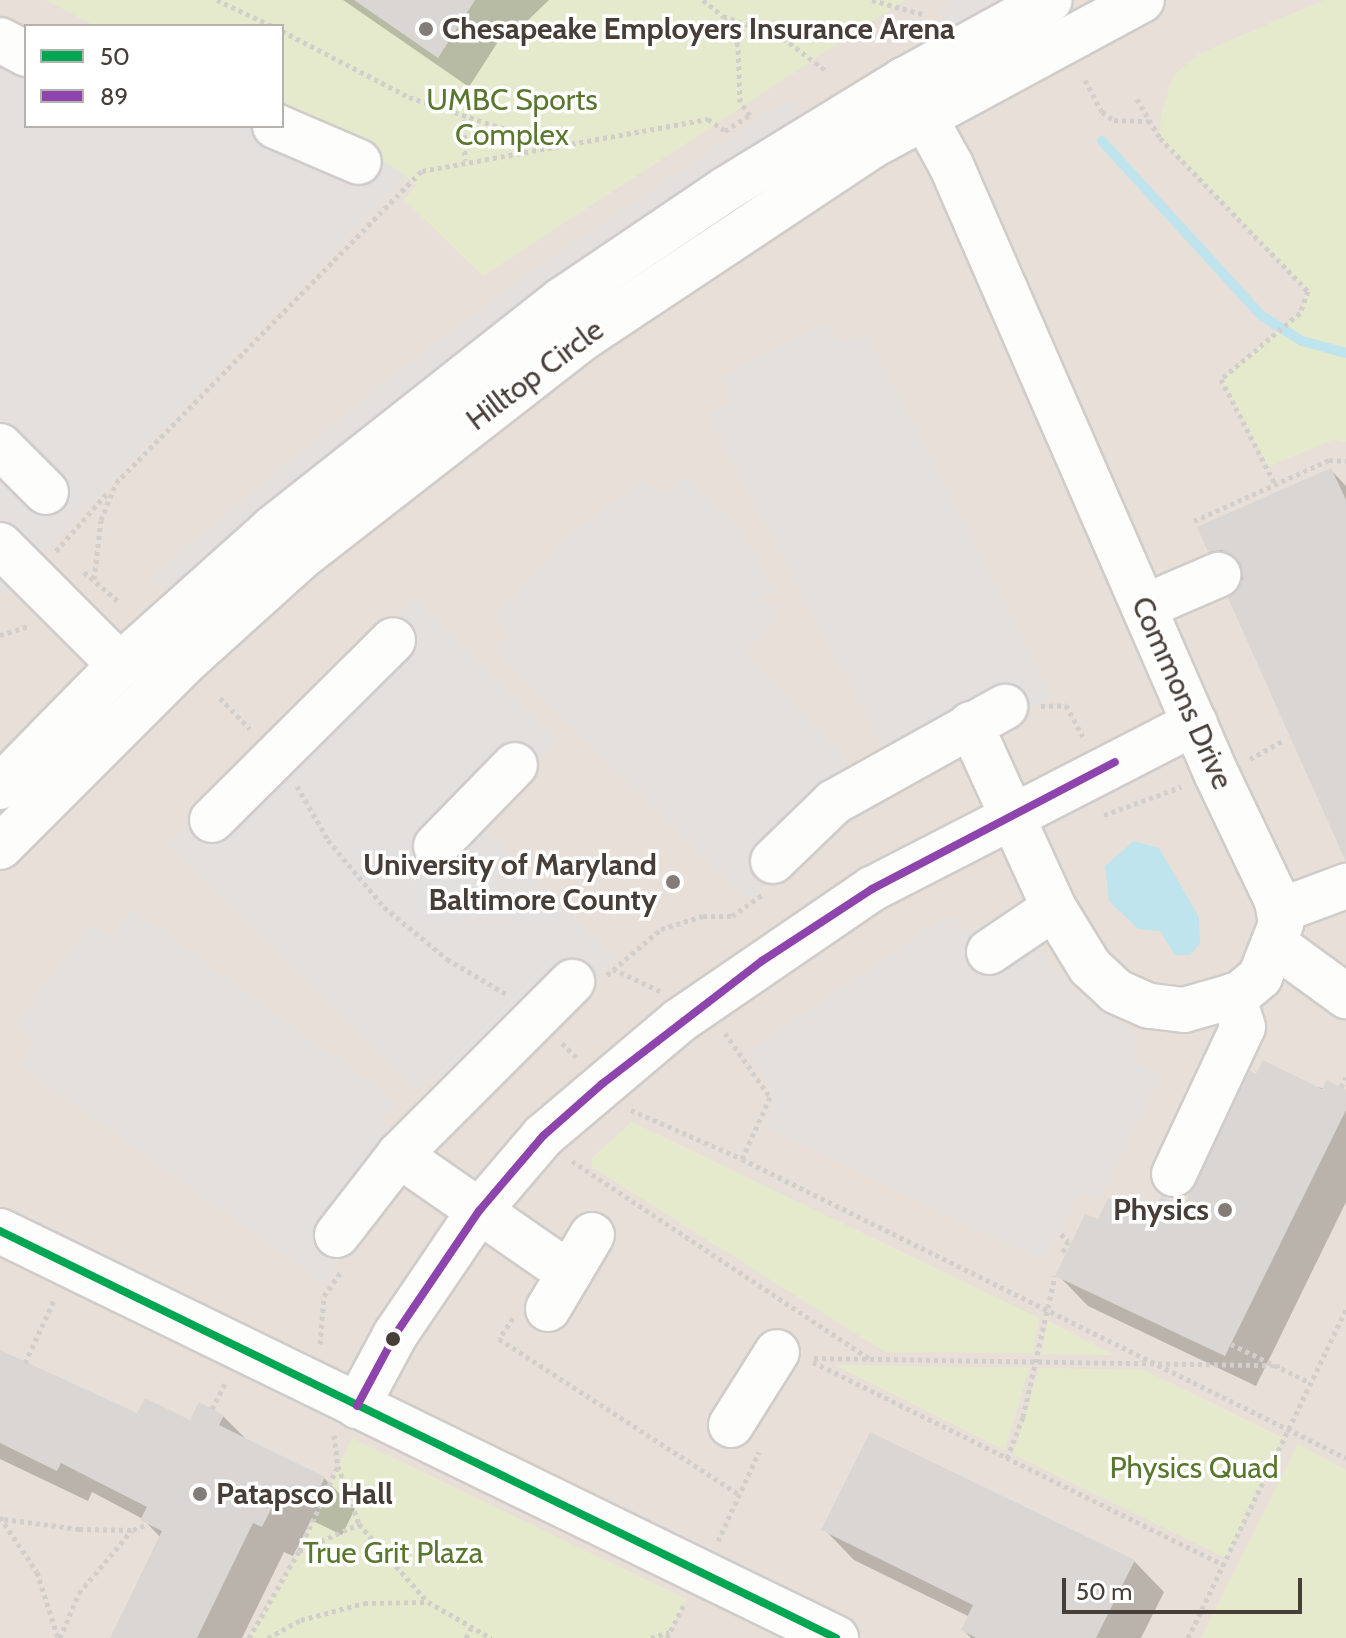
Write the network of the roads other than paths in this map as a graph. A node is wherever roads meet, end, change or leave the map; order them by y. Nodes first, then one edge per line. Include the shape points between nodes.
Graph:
1 (1050, 0) edge
2 (1142, 0) edge
3 (0, 40) edge
4 (24, 53) edge
5 (914, 98) junction
6 (280, 128) edge
7 (359, 162) dead end
8 (0, 446) edge
9 (46, 492) dead end
10 (0, 545) edge
11 (1218, 575) dead end
12 (1144, 607) junction
13 (393, 640) dead end
14 (120, 665) junction
15 (1195, 723) junction
16 (515, 765) dead end
17 (0, 787) edge
18 (1010, 814) junction
19 (212, 820) dead end
20 (436, 846) dead end
21 (0, 847) edge
22 (773, 861) dead end
23 (1346, 886) edge
24 (1054, 908) junction
25 (1278, 928) junction
26 (989, 952) dead end
27 (572, 982) dead end
28 (1233, 996) junction
29 (1346, 996) edge
30 (399, 1155) junction
31 (1174, 1174) dead end
32 (479, 1211) junction
33 (0, 1231) edge
34 (592, 1235) dead end
35 (344, 1246) road end
36 (777, 1352) dead end
37 (357, 1406) junction
38 (731, 1425) dead end
39 (836, 1638) edge

1 - 5 street, Hilltop Circle
2 - 5 street, Hilltop Circle
3 - 4 street
5 - 12 street, Commons Drive via 951,165
5 - 14 street, Hilltop Circle via 726,189 562,300 273,528
5 - 21 street, Hilltop Circle via 738,231 583,338 299,559 184,663
6 - 7 street
8 - 9 street
10 - 14 street
11 - 12 street
12 - 15 street, Commons Drive
13 - 19 street
14 - 17 street, Hilltop Circle
15 - 18 street
15 - 25 street, Commons Drive
16 - 20 street
18 - 22 street via 988,715 834,802
18 - 24 street
18 - 32 street via 872,889 679,1021 543,1136
23 - 25 street
24 - 26 street
24 - 28 street via 1090,967 1116,991 1149,1006 1184,1010
25 - 28 street via 1260,977
25 - 29 street
27 - 30 street
28 - 31 street via 1243,1027
30 - 32 street
30 - 35 street
32 - 34 street via 546,1296
32 - 37 street via 395,1335
33 - 37 street
36 - 38 street
37 - 39 street

